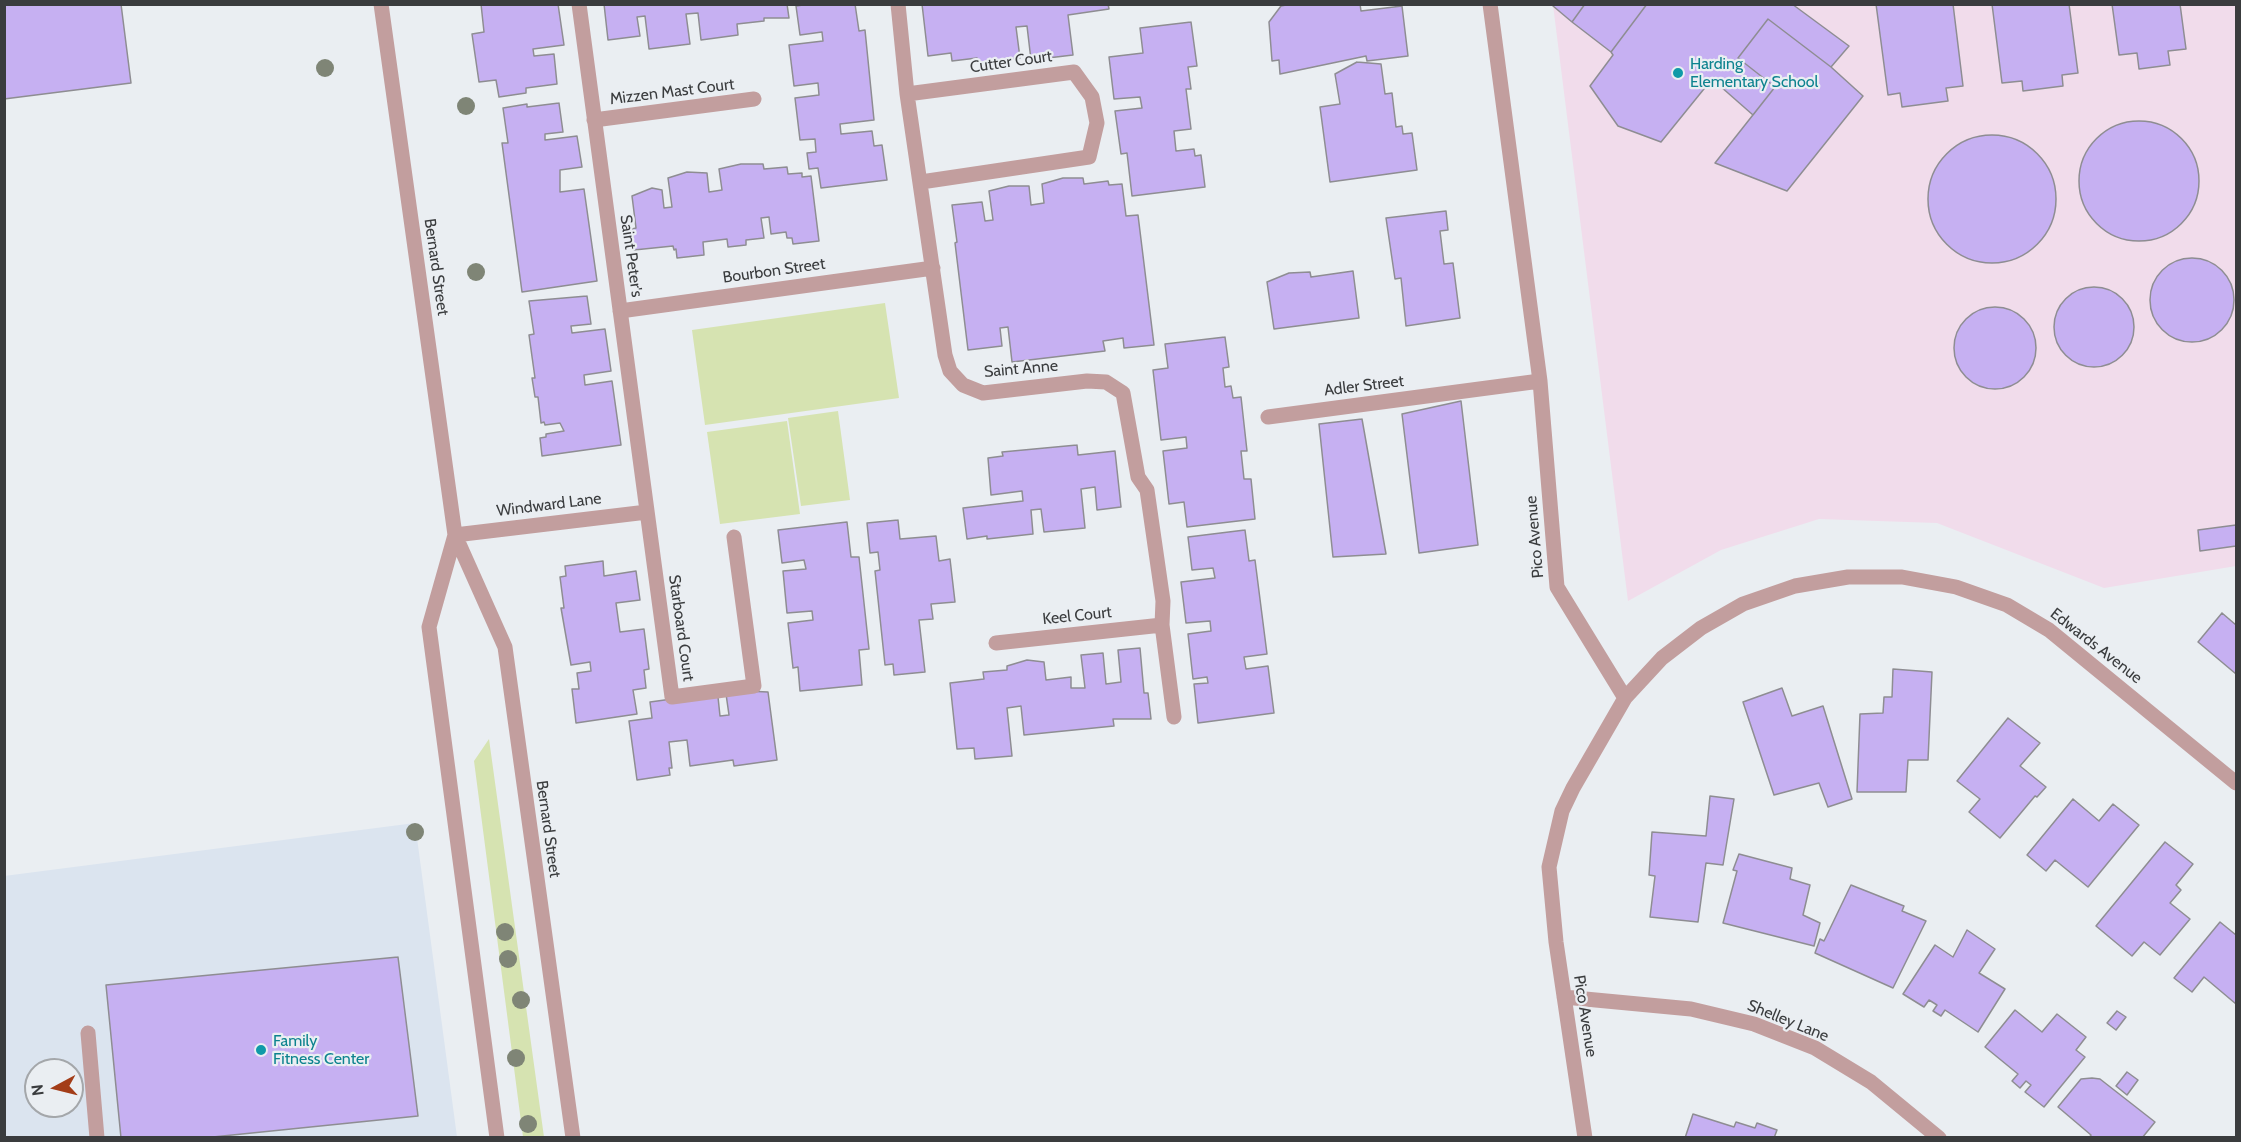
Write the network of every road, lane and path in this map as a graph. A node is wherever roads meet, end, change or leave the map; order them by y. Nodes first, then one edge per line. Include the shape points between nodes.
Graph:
1 (381, 4) edge
2 (579, 4) edge
3 (898, 4) edge
4 (1490, 4) edge
5 (907, 94) junction
6 (754, 99) dead end
7 (594, 120) junction
8 (921, 182) junction
9 (933, 268) junction
10 (620, 310) junction
11 (1540, 381) junction
12 (1269, 417) dead end
13 (647, 512) junction
14 (455, 535) junction
15 (734, 537) dead end
16 (1161, 625) junction
17 (996, 643) dead end
18 (1625, 698) junction
19 (1174, 717) dead end
20 (2236, 783) edge
21 (1564, 997) junction
22 (88, 1033) dead end
23 (97, 1137) edge
24 (497, 1137) edge
25 (573, 1137) edge
26 (1585, 1137) edge
27 (1939, 1137) edge

1 - 14 street, Bernard Street
2 - 7 street, Saint Peter's
3 - 5 street, Saint Anne
4 - 11 street, Pico Avenue
5 - 8 street, Saint Anne
5 - 8 street, Cutter Court via 1074,72 1092,97 1097,123 1089,157
6 - 7 street, Mizzen Mast Court
7 - 10 street, Saint Peter's
8 - 9 street, Saint Anne
9 - 10 street, Bourbon Street
9 - 16 street, Saint Anne via 945,355 950,371 963,385 983,393 1106,382 1123,393 1138,477 1147,490 1163,602
10 - 13 street, Saint Peter's
11 - 12 street, Adler Street
11 - 18 street, Pico Avenue via 1557,587
13 - 14 street, Windward Lane
13 - 15 street, Starboard Court via 672,697 754,686
14 - 24 street, Bernard Street via 429,627
14 - 25 street, Bernard Street via 505,647
16 - 17 street, Keel Court
16 - 19 street, Saint Anne
18 - 20 street, Edwards Avenue via 1662,658 1701,628 1743,604 1795,586 1848,577 1902,577 1956,587 2007,605 2049,630
18 - 21 street, Pico Avenue via 1562,811 1549,867
21 - 26 street, Pico Avenue
21 - 27 street, Shelley Lane via 1691,1009 1754,1024 1815,1048 1871,1082
22 - 23 street

